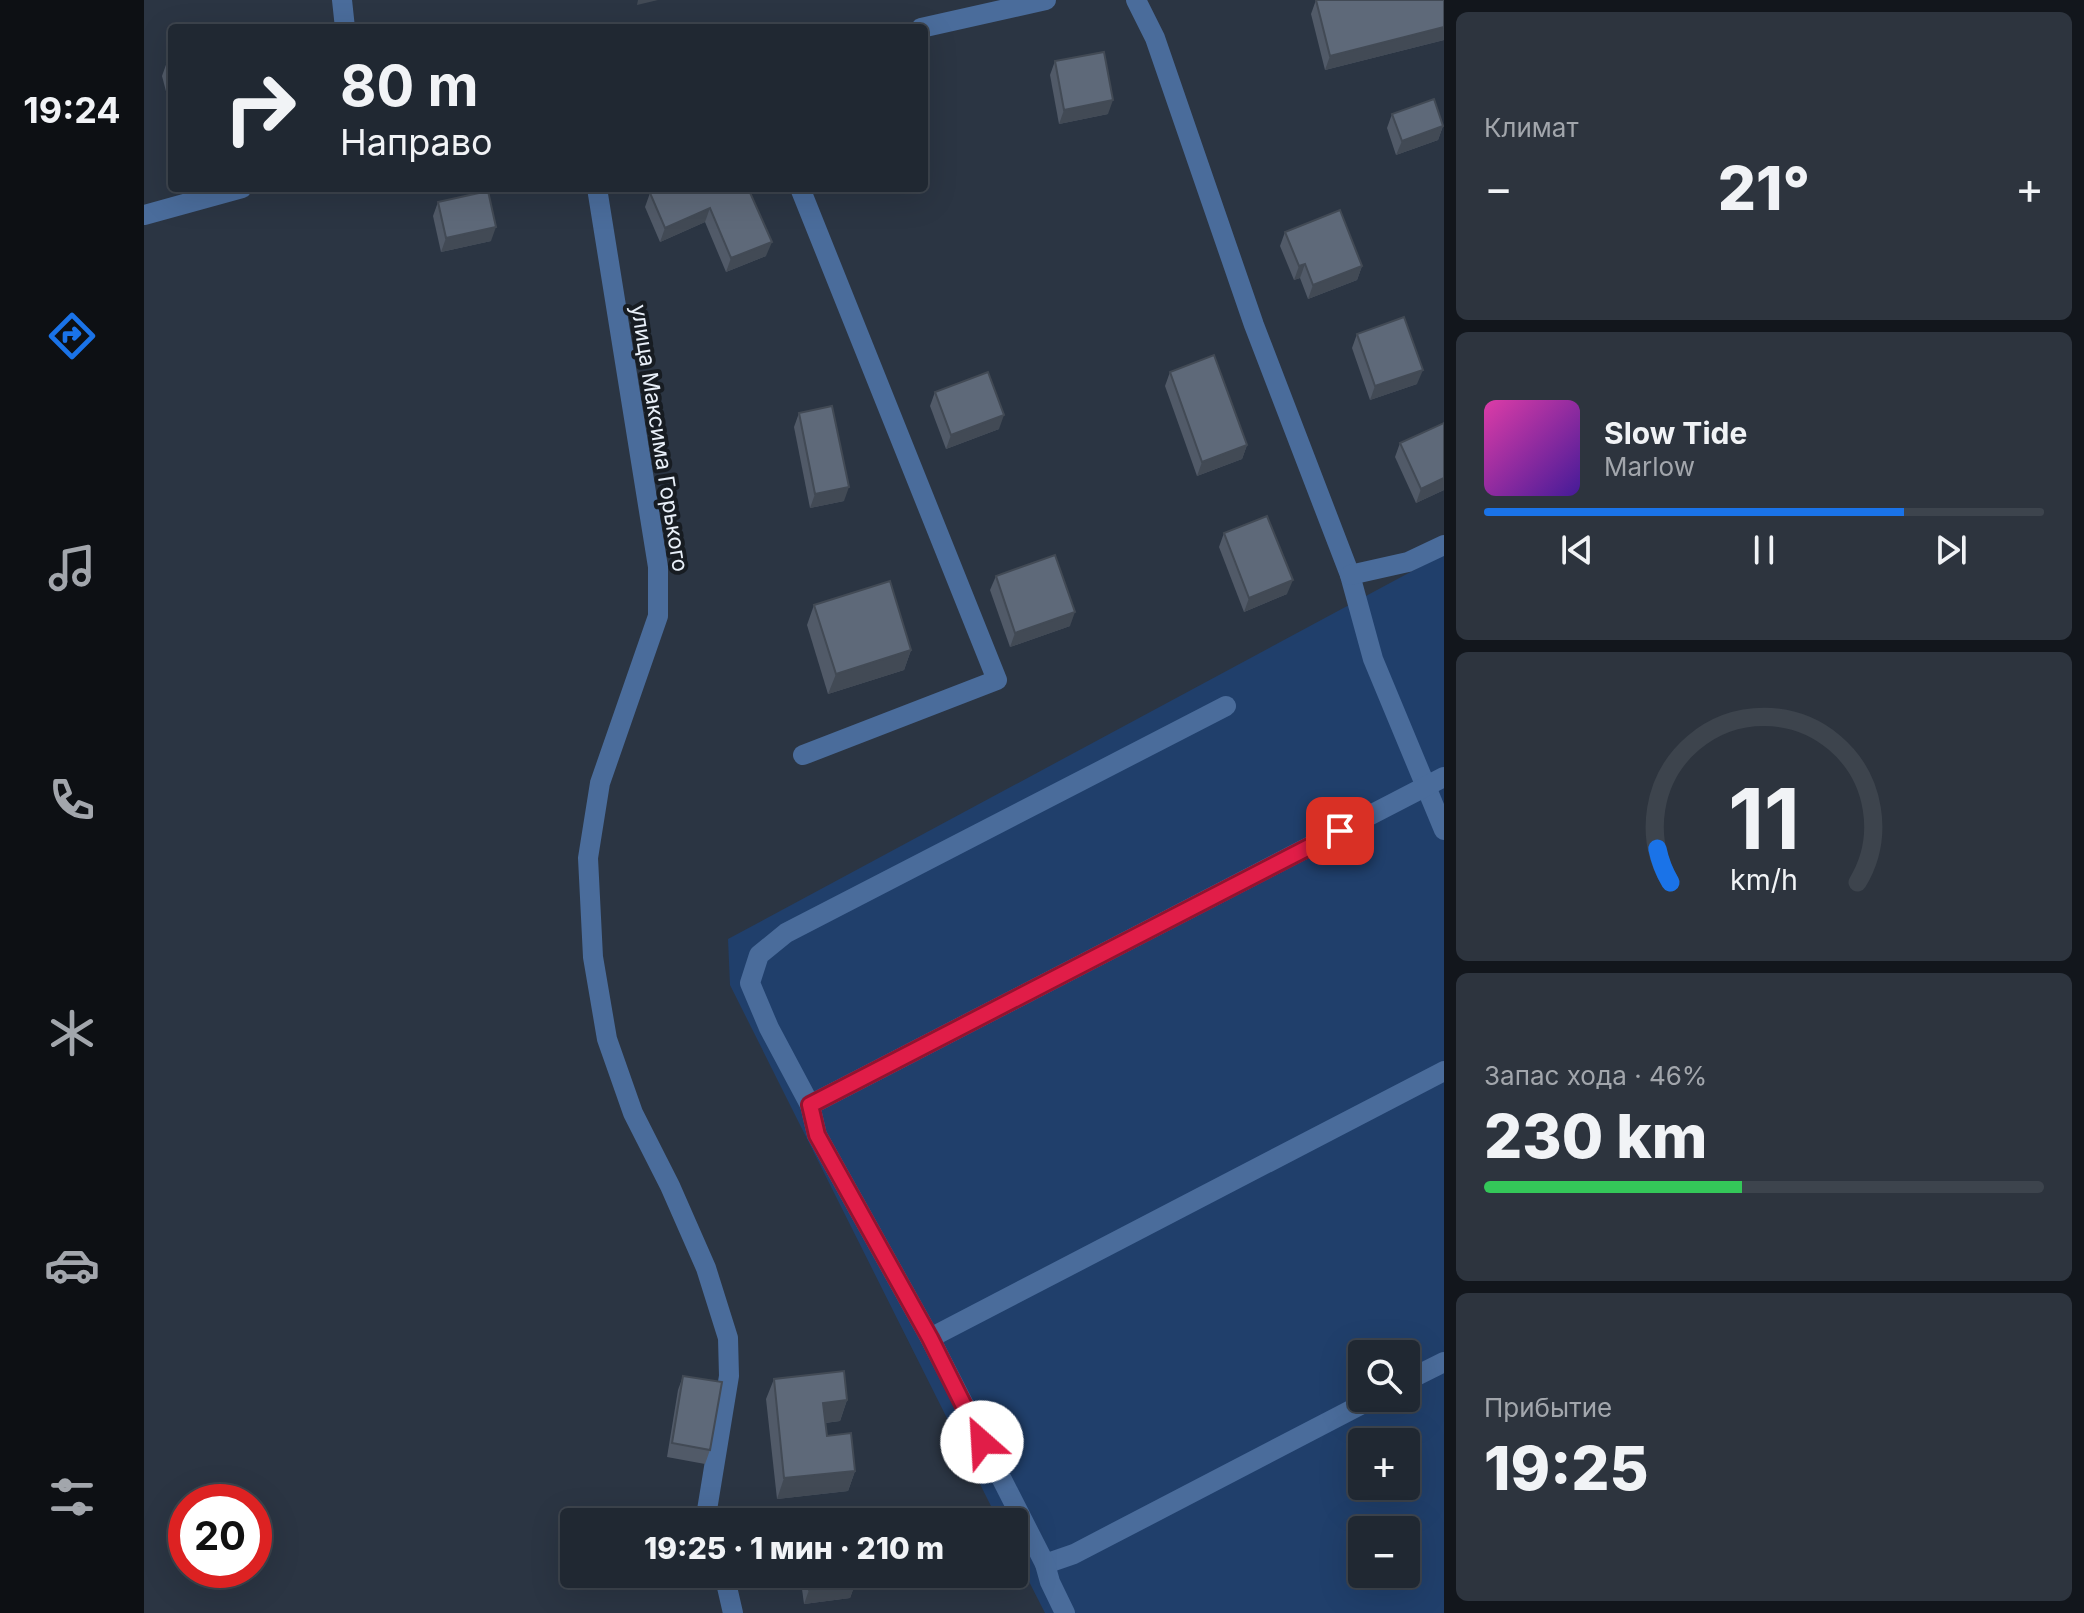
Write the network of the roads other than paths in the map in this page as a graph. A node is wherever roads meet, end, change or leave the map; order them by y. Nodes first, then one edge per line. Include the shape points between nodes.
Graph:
1 (342, 0) edge
2 (1046, 0) edge
3 (1136, 0) edge
4 (345, 24) edge
5 (928, 26) edge
6 (227, 192) edge
7 (598, 192) edge
8 (802, 192) edge
9 (144, 215) edge
10 (1444, 545) edge
11 (1350, 575) junction
12 (1226, 706) dead end
13 (803, 755) dead end
14 (1444, 777) edge
15 (1424, 787) junction
16 (1444, 830) edge
17 (1444, 1071) edge
18 (810, 1105) junction
19 (930, 1338) junction
20 (1444, 1362) edge
21 (1420, 1374) edge
22 (1348, 1412) edge
23 (707, 1508) edge
24 (1045, 1564) junction
25 (727, 1588) edge
26 (733, 1613) edge
27 (1065, 1613) edge

1 - 4 street
2 - 5 street
3 - 11 street via 1155,38 1254,325
6 - 9 street
7 - 23 street, улица Максима Горького via 658,567 658,616 600,783 588,858 593,957 607,1039 633,1113 706,1268 728,1338 729,1376
8 - 13 street via 997,680
10 - 11 street via 1408,562
11 - 15 street via 1373,659
12 - 18 street via 786,933 759,955 750,983
14 - 15 street
15 - 16 street
15 - 18 street
17 - 19 street
18 - 19 street via 817,1135
19 - 24 street
20 - 21 street
22 - 24 street via 1074,1554
24 - 27 street
25 - 26 street

